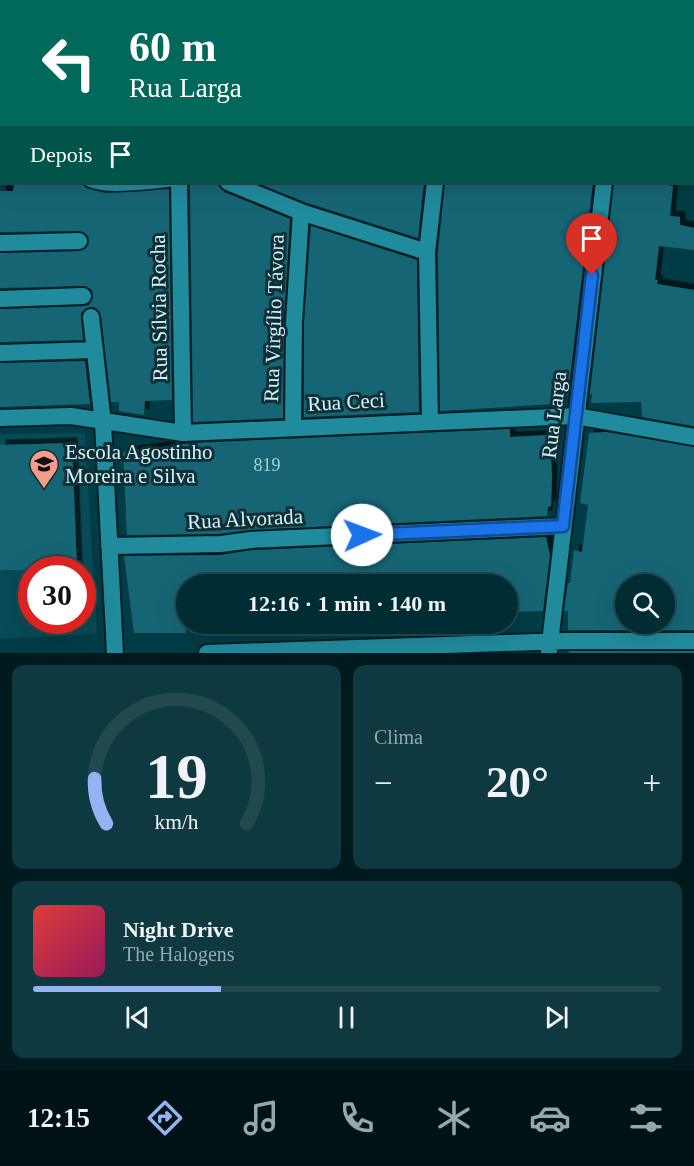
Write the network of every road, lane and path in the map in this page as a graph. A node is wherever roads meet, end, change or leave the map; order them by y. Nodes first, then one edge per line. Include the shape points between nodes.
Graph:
1 (92, 183) edge
2 (170, 183) edge
3 (178, 183) edge
4 (230, 183) edge
5 (435, 183) edge
6 (604, 183) edge
7 (301, 212) junction
8 (79, 241) dead end
9 (0, 243) edge
10 (427, 252) junction
11 (83, 296) dead end
12 (0, 298) edge
13 (92, 317) dead end
14 (95, 350) junction
15 (0, 353) edge
16 (576, 416) junction
17 (0, 418) edge
18 (430, 421) junction
19 (103, 423) junction
20 (293, 427) junction
21 (183, 433) junction
22 (694, 437) edge
23 (563, 526) junction
24 (109, 546) junction
25 (694, 641) edge
26 (549, 647) edge
27 (115, 653) edge
28 (207, 653) edge

1 - 2 lane
3 - 21 street, Rua Sílvia Rocha
4 - 7 street
5 - 10 street
6 - 16 street, Rua Larga
7 - 10 street
7 - 20 street, Rua Virgílio Távora
8 - 9 street
10 - 18 street
11 - 12 street
13 - 14 street
14 - 15 street
14 - 19 street
16 - 18 street, Rua Ceci
16 - 22 street, Rua Ceci
16 - 23 street, Rua Larga
17 - 19 street, Rua Ceci via 71,416
18 - 20 street, Rua Ceci
19 - 21 street, Rua Ceci
19 - 24 street
20 - 21 street, Rua Ceci
23 - 24 street, Rua Alvorada
23 - 26 street, Rua Larga
24 - 27 street
25 - 26 street
26 - 28 street

